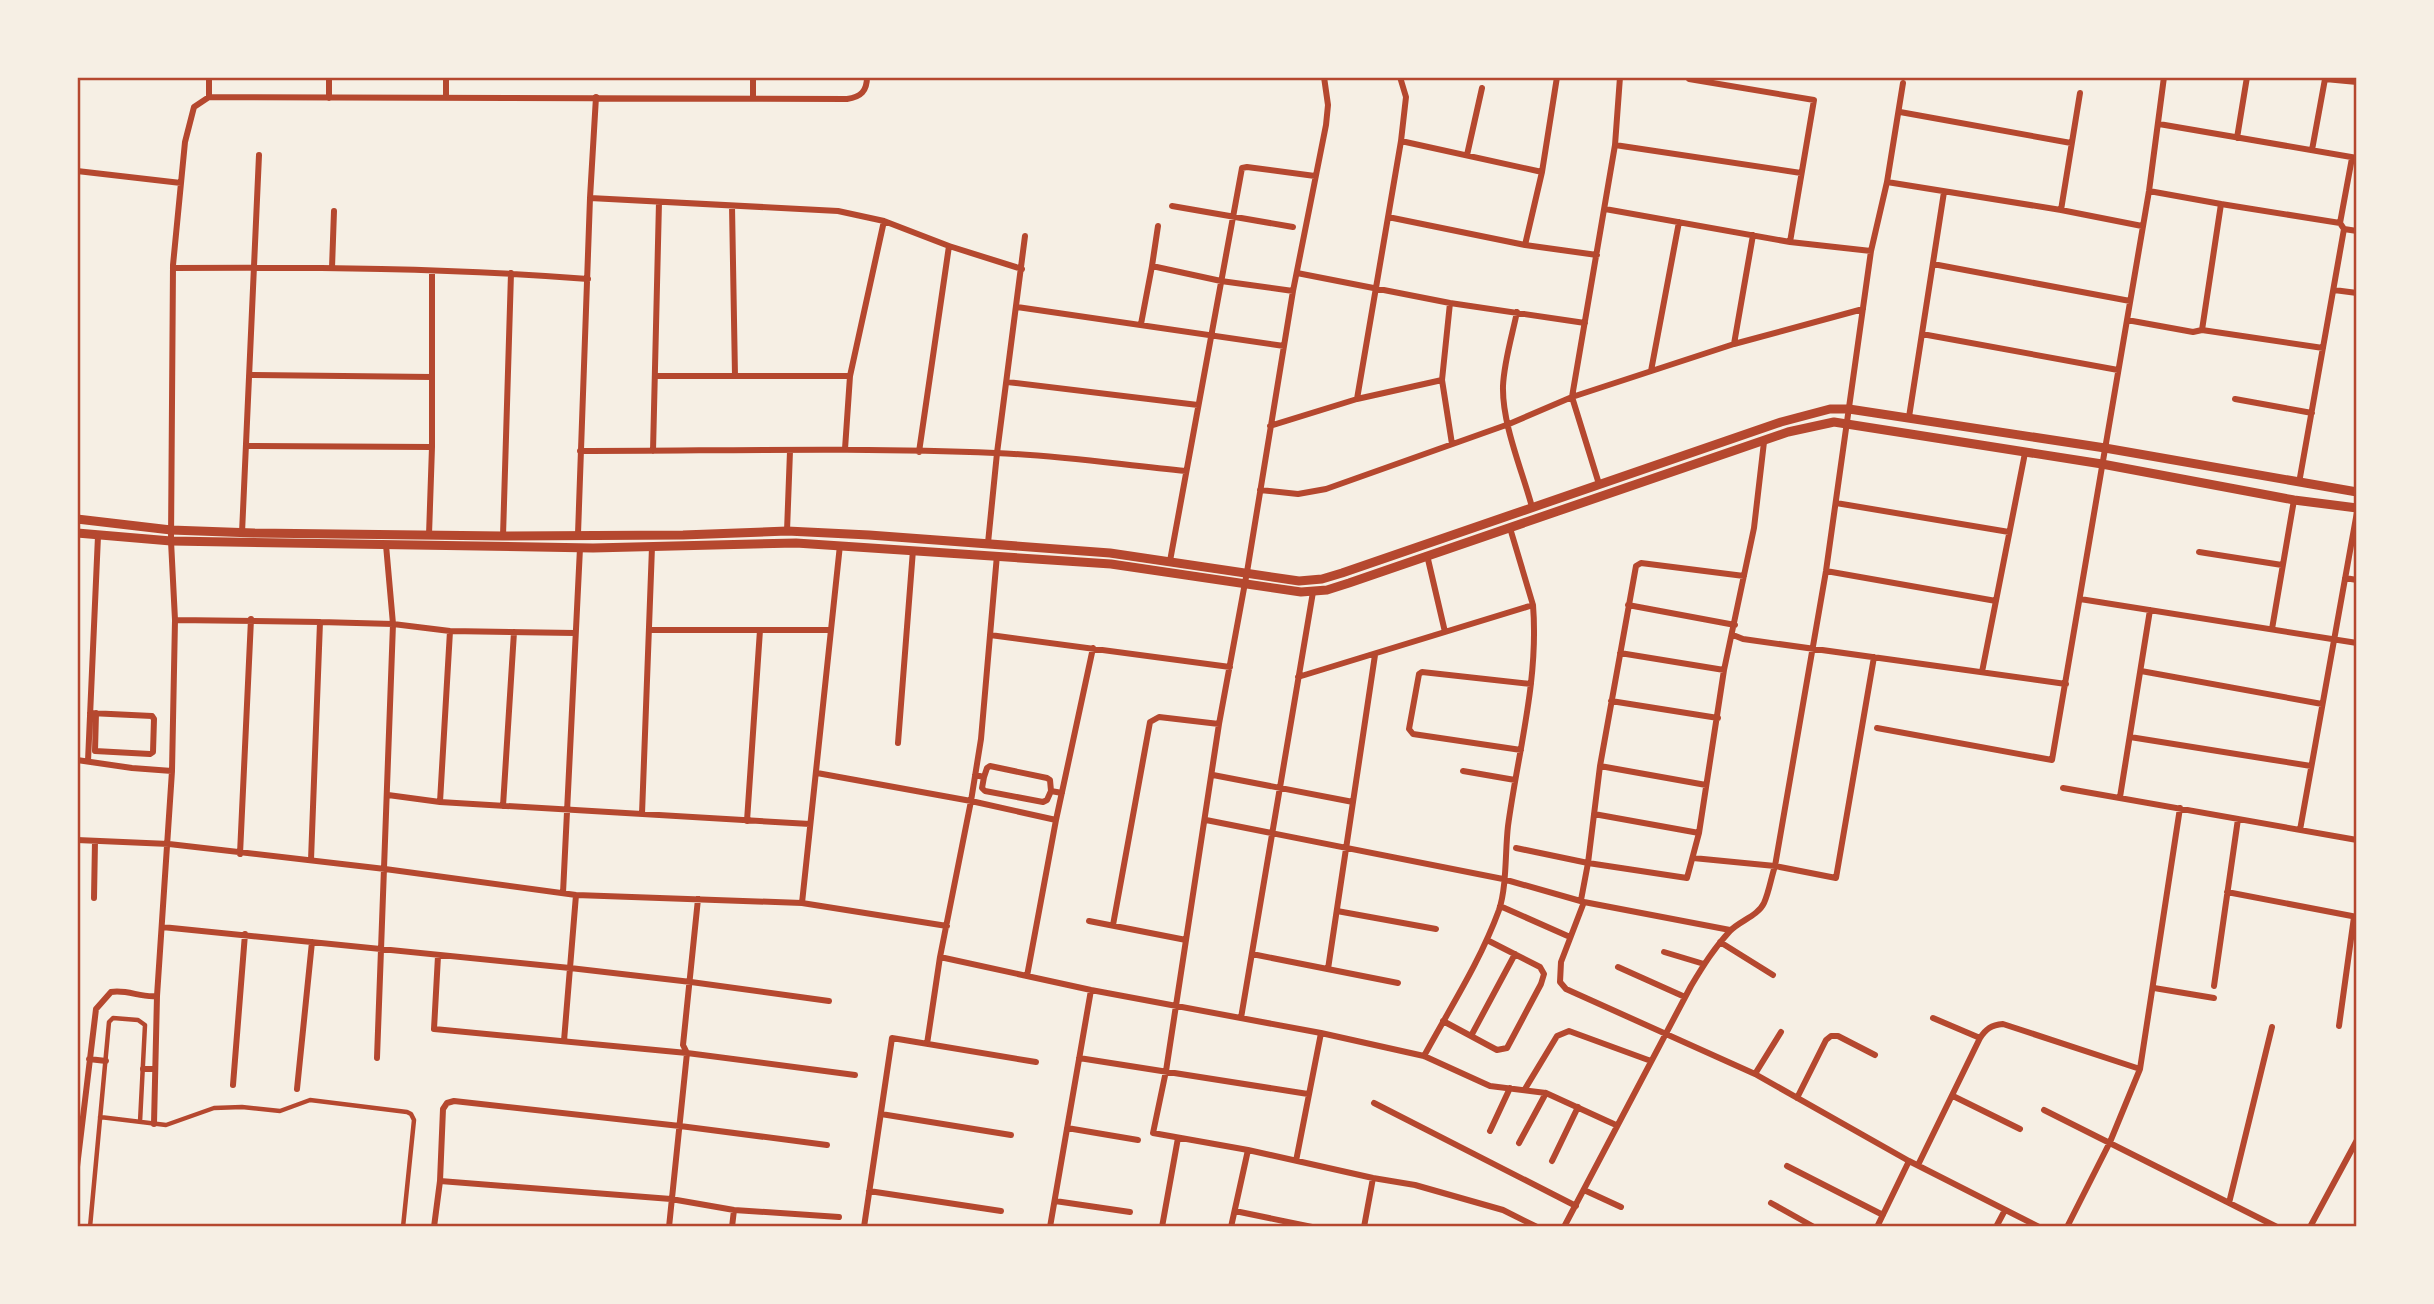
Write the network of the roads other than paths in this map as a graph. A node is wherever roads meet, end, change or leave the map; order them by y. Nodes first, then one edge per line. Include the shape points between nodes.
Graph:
1 (209, 77) edge
2 (329, 77) edge
3 (446, 77) edge
4 (753, 77) edge
5 (867, 77) edge
6 (1324, 77) edge
7 (1401, 77) edge
8 (1557, 77) edge
9 (1620, 77) edge
10 (2164, 77) edge
11 (2247, 77) edge
12 (1689, 79) dead end
13 (2357, 82) edge
14 (1903, 83) dead end
15 (1482, 88) dead end
16 (2080, 93) dead end
17 (446, 96) junction
18 (209, 97) junction
19 (596, 97) junction
20 (753, 97) junction
21 (329, 98) junction
22 (1900, 113) junction
23 (2159, 124) junction
24 (2237, 138) junction
25 (1401, 141) junction
26 (2071, 143) junction
27 (1615, 145) junction
28 (2312, 150) junction
29 (258, 155) dead end
30 (1467, 155) junction
31 (2354, 158) edge
32 (77, 171) edge
33 (1542, 172) junction
34 (1801, 173) junction
35 (1315, 176) junction
36 (1887, 182) junction
37 (181, 183) junction
38 (2149, 191) junction
39 (1944, 192) junction
40 (590, 198) junction
41 (659, 202) junction
42 (2221, 204) junction
43 (732, 206) junction
44 (1172, 206) dead end
45 (1605, 209) junction
46 (2061, 210) junction
47 (334, 211) dead end
48 (1388, 217) junction
49 (1234, 218) junction
50 (884, 221) junction
51 (1679, 222) junction
52 (1158, 226) dead end
53 (2142, 226) junction
54 (2342, 226) junction
55 (1293, 227) dead end
56 (2357, 231) edge
57 (1754, 235) junction
58 (1026, 236) dead end
59 (1790, 242) junction
60 (1525, 245) junction
61 (949, 246) junction
62 (1871, 251) junction
63 (1597, 255) junction
64 (1933, 264) junction
65 (1152, 266) junction
66 (173, 268) junction
67 (252, 268) junction
68 (332, 268) junction
69 (1022, 268) junction
70 (432, 271) junction
71 (511, 273) junction
72 (1297, 273) junction
73 (588, 279) junction
74 (1222, 281) junction
75 (1376, 288) junction
76 (2333, 290) junction
77 (1293, 292) junction
78 (2357, 293) edge
79 (2130, 301) junction
80 (1450, 303) junction
81 (1017, 307) junction
82 (1863, 309) junction
83 (1517, 312) junction
84 (2127, 320) junction
85 (1585, 323) junction
86 (1141, 324) junction
87 (2202, 330) junction
88 (1210, 334) junction
89 (1922, 334) junction
90 (1734, 344) junction
91 (1284, 346) junction
92 (2323, 348) junction
93 (2118, 370) junction
94 (1651, 371) junction
95 (249, 375) junction
96 (655, 376) junction
97 (735, 376) junction
98 (850, 376) junction
99 (432, 377) junction
100 (1442, 380) junction
101 (1007, 382) junction
102 (1572, 397) junction
103 (1357, 399) junction
104 (2235, 399) dead end
105 (1198, 405) junction
106 (1849, 409) junction
107 (2312, 413) junction
108 (1909, 417) junction
109 (1508, 424) junction
110 (1847, 424) junction
111 (1270, 426) junction
112 (1764, 442) junction
113 (1452, 444) junction
114 (247, 446) junction
115 (432, 447) junction
116 (2105, 448) junction
117 (845, 449) junction
118 (580, 451) junction
119 (653, 451) junction
120 (790, 451) junction
121 (919, 452) junction
122 (997, 453) junction
123 (2025, 453) junction
124 (2102, 464) junction
125 (1186, 471) junction
126 (2299, 483) junction
127 (1599, 484) junction
128 (1260, 490) junction
129 (2357, 492) edge
130 (2294, 500) junction
131 (1836, 503) junction
132 (1532, 507) junction
133 (2357, 510) edge
134 (77, 519) edge
135 (1510, 528) junction
136 (171, 530) junction
137 (787, 531) junction
138 (2010, 532) junction
139 (77, 533) edge
140 (242, 533) junction
141 (578, 534) junction
142 (429, 535) junction
143 (98, 536) junction
144 (503, 536) junction
145 (171, 541) junction
146 (988, 543) junction
147 (386, 545) junction
148 (840, 545) junction
149 (652, 547) junction
150 (580, 548) junction
151 (913, 550) junction
152 (2199, 552) dead end
153 (997, 555) junction
154 (1427, 555) junction
155 (1170, 561) junction
156 (2283, 565) junction
157 (1826, 571) junction
158 (1247, 572) junction
159 (1744, 576) junction
160 (2345, 578) junction
161 (2357, 580) edge
162 (1246, 583) junction
163 (1313, 592) junction
164 (2080, 599) junction
165 (1996, 601) junction
166 (1533, 605) junction
167 (1628, 605) junction
168 (2150, 610) junction
169 (175, 620) junction
170 (251, 620) junction
171 (320, 622) junction
172 (393, 624) junction
173 (1735, 625) junction
174 (2272, 629) junction
175 (649, 630) junction
176 (760, 630) junction
177 (830, 630) junction
178 (450, 631) junction
179 (514, 632) junction
180 (1445, 632) junction
181 (575, 633) junction
182 (990, 635) junction
183 (1733, 635) junction
184 (2334, 639) junction
185 (2357, 643) edge
186 (1093, 648) junction
187 (1813, 648) junction
188 (1620, 653) junction
189 (1375, 655) junction
190 (1874, 657) junction
191 (1230, 667) junction
192 (1724, 670) junction
193 (2141, 671) junction
194 (1982, 672) junction
195 (1298, 677) junction
196 (1531, 684) junction
197 (2066, 684) junction
198 (1611, 701) junction
199 (2322, 704) junction
200 (93, 713) junction
201 (1718, 718) junction
202 (1219, 724) junction
203 (1877, 728) dead end
204 (2130, 737) junction
205 (898, 743) dead end
206 (1521, 750) junction
207 (97, 751) junction
208 (77, 760) edge
209 (92, 761) junction
210 (1600, 766) junction
211 (2311, 766) junction
212 (172, 771) junction
213 (1463, 771) dead end
214 (817, 773) junction
215 (975, 775) junction
216 (1213, 775) junction
217 (984, 777) junction
218 (1515, 780) junction
219 (1706, 785) junction
220 (1280, 788) junction
221 (2063, 788) dead end
222 (1051, 791) junction
223 (1062, 793) junction
224 (388, 794) junction
225 (2120, 797) junction
226 (971, 801) junction
227 (440, 802) junction
228 (1353, 802) junction
229 (503, 806) junction
230 (2180, 808) junction
231 (567, 810) junction
232 (642, 814) junction
233 (1594, 814) junction
234 (2238, 818) junction
235 (1056, 820) junction
236 (1206, 820) junction
237 (747, 821) junction
238 (810, 824) junction
239 (2300, 830) junction
240 (1273, 831) junction
241 (1699, 833) junction
242 (77, 840) edge
243 (2357, 840) edge
244 (95, 841) junction
245 (169, 844) junction
246 (1516, 848) dead end
247 (1346, 850) junction
248 (240, 854) junction
249 (1693, 858) junction
250 (311, 860) junction
251 (1588, 863) junction
252 (1775, 866) junction
253 (385, 869) junction
254 (1503, 879) junction
255 (2227, 892) junction
256 (563, 893) junction
257 (576, 895) junction
258 (94, 898) dead end
259 (698, 898) junction
260 (1582, 901) junction
261 (802, 903) junction
262 (1500, 906) junction
263 (1337, 911) junction
264 (2356, 917) edge
265 (1089, 920) dead end
266 (1113, 925) junction
267 (947, 926) junction
268 (162, 927) junction
269 (1436, 929) dead end
270 (1730, 930) junction
271 (244, 934) junction
272 (1570, 937) junction
273 (1186, 940) junction
274 (1487, 940) junction
275 (312, 942) junction
276 (1720, 942) junction
277 (381, 949) junction
278 (1664, 952) dead end
279 (1252, 954) junction
280 (1515, 954) junction
281 (438, 956) junction
282 (940, 957) junction
283 (1704, 964) junction
284 (1618, 967) dead end
285 (570, 968) junction
286 (1328, 970) junction
287 (1773, 975) dead end
288 (1027, 976) junction
289 (691, 982) junction
290 (1398, 984) dead end
291 (2214, 986) dead end
292 (2154, 988) junction
293 (1091, 990) junction
294 (157, 996) junction
295 (1685, 997) junction
296 (2214, 998) dead end
297 (829, 1002) dead end
298 (1174, 1006) junction
299 (1241, 1018) junction
300 (1933, 1018) dead end
301 (1443, 1021) junction
302 (2339, 1026) dead end
303 (2272, 1027) dead end
304 (1780, 1032) dead end
305 (1321, 1033) junction
306 (1667, 1034) junction
307 (1471, 1036) junction
308 (1980, 1038) junction
309 (564, 1041) junction
310 (927, 1044) junction
311 (687, 1053) junction
312 (1875, 1055) dead end
313 (1424, 1056) junction
314 (377, 1058) dead end
315 (1079, 1058) junction
316 (89, 1059) junction
317 (106, 1061) junction
318 (1651, 1061) junction
319 (1036, 1062) dead end
320 (143, 1069) junction
321 (155, 1069) junction
322 (2140, 1069) junction
323 (1166, 1071) junction
324 (855, 1074) dead end
325 (1755, 1074) junction
326 (233, 1086) dead end
327 (1510, 1088) junction
328 (297, 1089) dead end
329 (1525, 1089) junction
330 (1546, 1093) junction
331 (1308, 1094) junction
332 (1953, 1096) junction
333 (1797, 1098) junction
334 (1374, 1104) dead end
335 (1578, 1107) junction
336 (2044, 1110) dead end
337 (881, 1114) junction
338 (100, 1117) junction
339 (140, 1122) junction
340 (154, 1124) junction
341 (1616, 1125) junction
342 (680, 1126) junction
343 (1067, 1128) junction
344 (2020, 1129) dead end
345 (1490, 1131) dead end
346 (1011, 1135) dead end
347 (1178, 1138) junction
348 (1138, 1140) dead end
349 (2357, 1140) edge
350 (2110, 1142) junction
351 (1519, 1143) dead end
352 (827, 1145) dead end
353 (1248, 1150) junction
354 (1296, 1161) junction
355 (1552, 1161) dead end
356 (1909, 1161) junction
357 (1787, 1166) dead end
358 (1918, 1166) junction
359 (77, 1167) edge
360 (1373, 1178) junction
361 (440, 1181) junction
362 (1584, 1190) junction
363 (869, 1191) junction
364 (671, 1199) junction
365 (1055, 1201) junction
366 (1771, 1203) dead end
367 (2229, 1203) junction
368 (1576, 1206) junction
369 (1621, 1207) dead end
370 (734, 1210) junction
371 (2005, 1210) junction
372 (1001, 1211) dead end
373 (1235, 1211) junction
374 (1130, 1212) dead end
375 (1883, 1215) junction
376 (839, 1217) dead end
377 (90, 1227) edge
378 (403, 1227) edge
379 (434, 1227) edge
380 (669, 1227) edge
381 (732, 1227) edge
382 (864, 1227) edge
383 (1050, 1227) edge
384 (1162, 1227) edge
385 (1231, 1227) edge
386 (1312, 1227) edge
387 (1364, 1227) edge
388 (1537, 1227) edge
389 (1564, 1227) edge
390 (1814, 1227) edge
391 (1877, 1227) edge
392 (1996, 1227) edge
393 (2039, 1227) edge
394 (2067, 1227) edge
395 (2277, 1227) edge
396 (2310, 1227) edge

1 - 18 street
2 - 21 street
3 - 17 street
4 - 20 street
5 - 20 street via 865,90 855,98
6 - 35 street via 1328,105
7 - 25 street via 1406,97
8 - 33 street
9 - 27 street
10 - 23 street
11 - 24 street
12 - 34 street via 1814,100
13 - 28 street via 2325,79
14 - 22 street
15 - 30 street
16 - 26 street
17 - 19 street
17 - 21 street
18 - 21 street
18 - 37 street via 194,107
19 - 20 street
19 - 40 street
22 - 26 street
22 - 36 street
23 - 24 street
23 - 38 street
24 - 28 street
25 - 30 street
25 - 48 street
26 - 46 street
27 - 34 street
27 - 45 street
28 - 31 street
29 - 67 street
30 - 33 street
31 - 54 street
32 - 37 street
33 - 60 street
34 - 59 street
35 - 49 street via 1242,168
35 - 72 street
36 - 39 street
36 - 62 street
37 - 66 street
38 - 42 street
38 - 53 street
39 - 46 street
39 - 64 street
40 - 41 street
40 - 73 street
41 - 43 street
41 - 96 street
42 - 54 street
42 - 87 street
43 - 50 street via 838,211
43 - 97 street
44 - 49 street
45 - 51 street
45 - 63 street
46 - 53 street
47 - 68 street
48 - 60 street
48 - 75 street
49 - 55 street
49 - 74 street
50 - 61 street
50 - 98 street
51 - 57 street
51 - 94 street
52 - 65 street
53 - 79 street
54 - 56 street
54 - 76 street
57 - 59 street
57 - 90 street
58 - 69 street
59 - 62 street
60 - 63 street
61 - 69 street
61 - 121 street
62 - 82 street
63 - 85 street
64 - 79 street
64 - 89 street
65 - 74 street
65 - 86 street
66 - 67 street
66 - 136 street
67 - 68 street
67 - 95 street
68 - 70 street
69 - 81 street
70 - 71 street
70 - 99 street
71 - 73 street
71 - 144 street
72 - 75 street
72 - 77 street
73 - 118 street
74 - 77 street
74 - 88 street
75 - 80 street
75 - 103 street
76 - 78 street
76 - 92 street
77 - 91 street
79 - 84 street
80 - 83 street
80 - 100 street
81 - 86 street
81 - 101 street
82 - 90 street
82 - 106 street
83 - 85 street
83 - 109 street via 1503,385
84 - 87 street
84 - 93 street
85 - 102 street
86 - 88 street
87 - 92 street
88 - 91 street
88 - 105 street
89 - 93 street
89 - 108 street
90 - 94 street
91 - 111 street
92 - 107 street
93 - 116 street
94 - 102 street
95 - 99 street
95 - 114 street
96 - 97 street
96 - 119 street
97 - 98 street
98 - 117 street
99 - 115 street
100 - 103 street
100 - 113 street
101 - 105 street
101 - 122 street
102 - 109 street
102 - 127 street
103 - 111 street
104 - 107 street
105 - 125 street
106 - 108 main road
106 - 110 street
106 - 127 main road via 1830,409 1782,422
107 - 126 street
108 - 116 main road
109 - 113 street
109 - 132 street
110 - 112 main road via 1823,422
110 - 123 main road
110 - 131 street
111 - 128 street
112 - 135 main road
112 - 159 street
113 - 128 street via 1325,489 1298,494
114 - 115 street
114 - 140 street
115 - 142 street
116 - 124 street
116 - 126 main road
117 - 120 street
117 - 121 street
118 - 119 street
118 - 141 street
119 - 120 street
120 - 137 street
121 - 122 street
122 - 125 street
122 - 146 street
123 - 124 main road
123 - 138 street
124 - 130 main road
124 - 164 street
125 - 155 street
126 - 129 main road
127 - 132 main road
128 - 158 street
130 - 133 main road
130 - 156 street
131 - 138 street
131 - 157 street
132 - 158 main road via 1322,579 1299,581
133 - 160 street
134 - 136 main road
135 - 154 main road
135 - 166 street
136 - 140 main road
136 - 145 street
137 - 141 main road
137 - 146 main road
138 - 165 street
139 - 143 main road
140 - 142 main road
141 - 144 main road
142 - 144 main road
143 - 145 main road
143 - 200 street
145 - 147 main road
145 - 169 street
146 - 155 main road
147 - 150 main road
147 - 172 street
148 - 149 main road
148 - 151 main road
148 - 177 street
149 - 150 main road
149 - 175 street
150 - 181 street
151 - 153 main road
151 - 205 street
152 - 156 street
153 - 162 main road via 1111,564
153 - 182 street
154 - 163 main road
154 - 180 street
155 - 158 main road
156 - 174 street
157 - 165 street
157 - 187 street
158 - 162 street
159 - 167 street via 1641,563 1634,571
159 - 173 street
160 - 161 street
160 - 184 street
162 - 163 main road
162 - 191 street
163 - 195 street
164 - 168 street
164 - 197 street
165 - 194 street
166 - 180 street
166 - 196 street via 1536,639
167 - 173 street
167 - 188 street
168 - 174 street
168 - 193 street
169 - 170 street
169 - 212 street
170 - 171 street
170 - 248 street
171 - 172 street
171 - 250 street
172 - 178 street
172 - 224 street
173 - 183 street
174 - 184 street
175 - 176 street
175 - 232 street
176 - 177 street
176 - 237 street
177 - 214 street
178 - 179 street
178 - 227 street
179 - 181 street
179 - 229 street
180 - 189 street
181 - 231 street
182 - 186 street
182 - 215 street
183 - 187 street
183 - 192 street
184 - 185 street
184 - 199 street
186 - 191 street
186 - 223 street
187 - 190 street
187 - 252 street
188 - 192 street
188 - 198 street
189 - 195 street
189 - 228 street
190 - 194 street
190 - 252 street via 1836,878
191 - 202 street
192 - 201 street
193 - 199 street
193 - 204 street
194 - 197 street
195 - 220 street
196 - 206 street
196 - 206 street via 1425,671 1419,674 1409,729 1413,734
197 - 203 street via 2053,760
198 - 201 street
198 - 210 street
199 - 211 street
200 - 207 street
200 - 207 street via 154,719 152,753
200 - 209 street
201 - 219 street
202 - 216 street
202 - 266 street via 1158,717 1150,722
204 - 211 street
204 - 225 street
206 - 218 street
207 - 209 street
208 - 209 street
209 - 212 street
210 - 219 street
210 - 233 street
211 - 239 street
212 - 245 street
213 - 218 street
214 - 226 street
214 - 238 street
215 - 217 street
215 - 226 street
216 - 220 street
216 - 236 street
217 - 222 street via 990,766 1047,778
217 - 222 street via 985,791 1043,802
218 - 254 street
219 - 241 street
220 - 228 street
220 - 240 street
221 - 225 street
222 - 223 street
223 - 235 street
224 - 227 street
224 - 253 street
225 - 230 street
226 - 235 street
226 - 267 street
227 - 229 street
228 - 247 street
229 - 231 street
230 - 234 street
230 - 292 street
231 - 232 street
231 - 256 street
232 - 237 street
233 - 241 street
233 - 251 street
234 - 239 street
234 - 255 street
235 - 288 street
236 - 240 street
236 - 273 street
237 - 238 street
238 - 261 street
239 - 243 street
240 - 247 street
240 - 279 street
241 - 249 street
242 - 244 street
244 - 245 street
244 - 258 street
245 - 248 street
245 - 268 street
246 - 251 street
247 - 254 street
247 - 263 street
248 - 250 street
249 - 251 street via 1687,878
249 - 252 street
250 - 253 street
251 - 260 street
252 - 270 street via 1763,905
253 - 256 street
253 - 277 street
254 - 260 street
254 - 262 street
255 - 264 street
255 - 291 street
256 - 257 street
257 - 259 street
257 - 285 street
259 - 261 street
259 - 289 street
260 - 270 street
260 - 272 street
261 - 267 street
262 - 272 street
262 - 274 street
263 - 269 street
263 - 286 street
264 - 302 street
265 - 266 street
266 - 273 street
267 - 282 street
268 - 271 street
268 - 294 street
270 - 276 street
271 - 275 street
271 - 326 street
272 - 306 street via 1559,975 1566,989
273 - 298 street
274 - 280 street
274 - 301 street
275 - 277 street
275 - 328 street
276 - 283 street
276 - 287 street
277 - 281 street
277 - 314 street
278 - 283 street
279 - 286 street
279 - 299 street
280 - 307 street
280 - 307 street via 1544,974 1507,1048 1497,1050
281 - 285 street
281 - 309 street via 434,1029
282 - 288 street
282 - 310 street
283 - 295 street
284 - 295 street
285 - 289 street
285 - 309 street
286 - 290 street
288 - 293 street
289 - 297 street
289 - 311 street via 683,1045
292 - 296 street
292 - 322 street
293 - 298 street
293 - 315 street
294 - 316 street via 117,991 107,995 96,1009
294 - 321 street
295 - 306 street
298 - 299 street
298 - 323 street
299 - 305 street
300 - 308 street
301 - 307 street
301 - 313 street
303 - 367 street
304 - 325 street
305 - 313 street
305 - 331 street
306 - 318 street
306 - 325 street
308 - 322 street via 1987,1029 2003,1024
308 - 332 street
309 - 311 street
310 - 319 street
310 - 337 street via 892,1038
311 - 324 street
311 - 342 street
312 - 333 street via 1831,1036
313 - 327 street via 1475,1081
315 - 323 street
315 - 343 street
316 - 317 street
316 - 359 street
317 - 320 street via 111,1018 138,1020 145,1025
317 - 338 street
318 - 329 street via 1563,1032
318 - 341 street
320 - 321 street
320 - 339 street
321 - 340 street
322 - 350 street
323 - 331 street
323 - 347 street via 1153,1133
325 - 333 street
327 - 329 street
327 - 345 street
329 - 330 street
330 - 335 street
330 - 351 street
331 - 354 street
332 - 344 street
332 - 358 street
333 - 356 street
334 - 368 street
335 - 341 street
335 - 355 street
336 - 350 street
337 - 346 street
337 - 363 street
338 - 339 street
338 - 377 street
339 - 340 street
340 - 378 street via 171,1124 214,1108 280,1111 310,1100 411,1114
341 - 362 street
342 - 352 street
342 - 361 street via 454,1101 443,1109
342 - 364 street
343 - 348 street
343 - 365 street
347 - 353 street
347 - 384 street
349 - 396 street
350 - 367 street
350 - 394 street
353 - 354 street
353 - 373 street
354 - 360 street
356 - 358 street
356 - 375 street
357 - 375 street
358 - 371 street
360 - 387 street
360 - 388 street via 1503,1209
361 - 364 street
361 - 379 street
362 - 368 street
362 - 369 street
363 - 372 street
363 - 382 street
364 - 370 street
364 - 380 street
365 - 374 street
365 - 383 street
366 - 390 street
367 - 395 street
368 - 389 street
370 - 376 street
370 - 381 street
371 - 392 street
371 - 393 street
373 - 385 street
373 - 386 street
375 - 391 street

